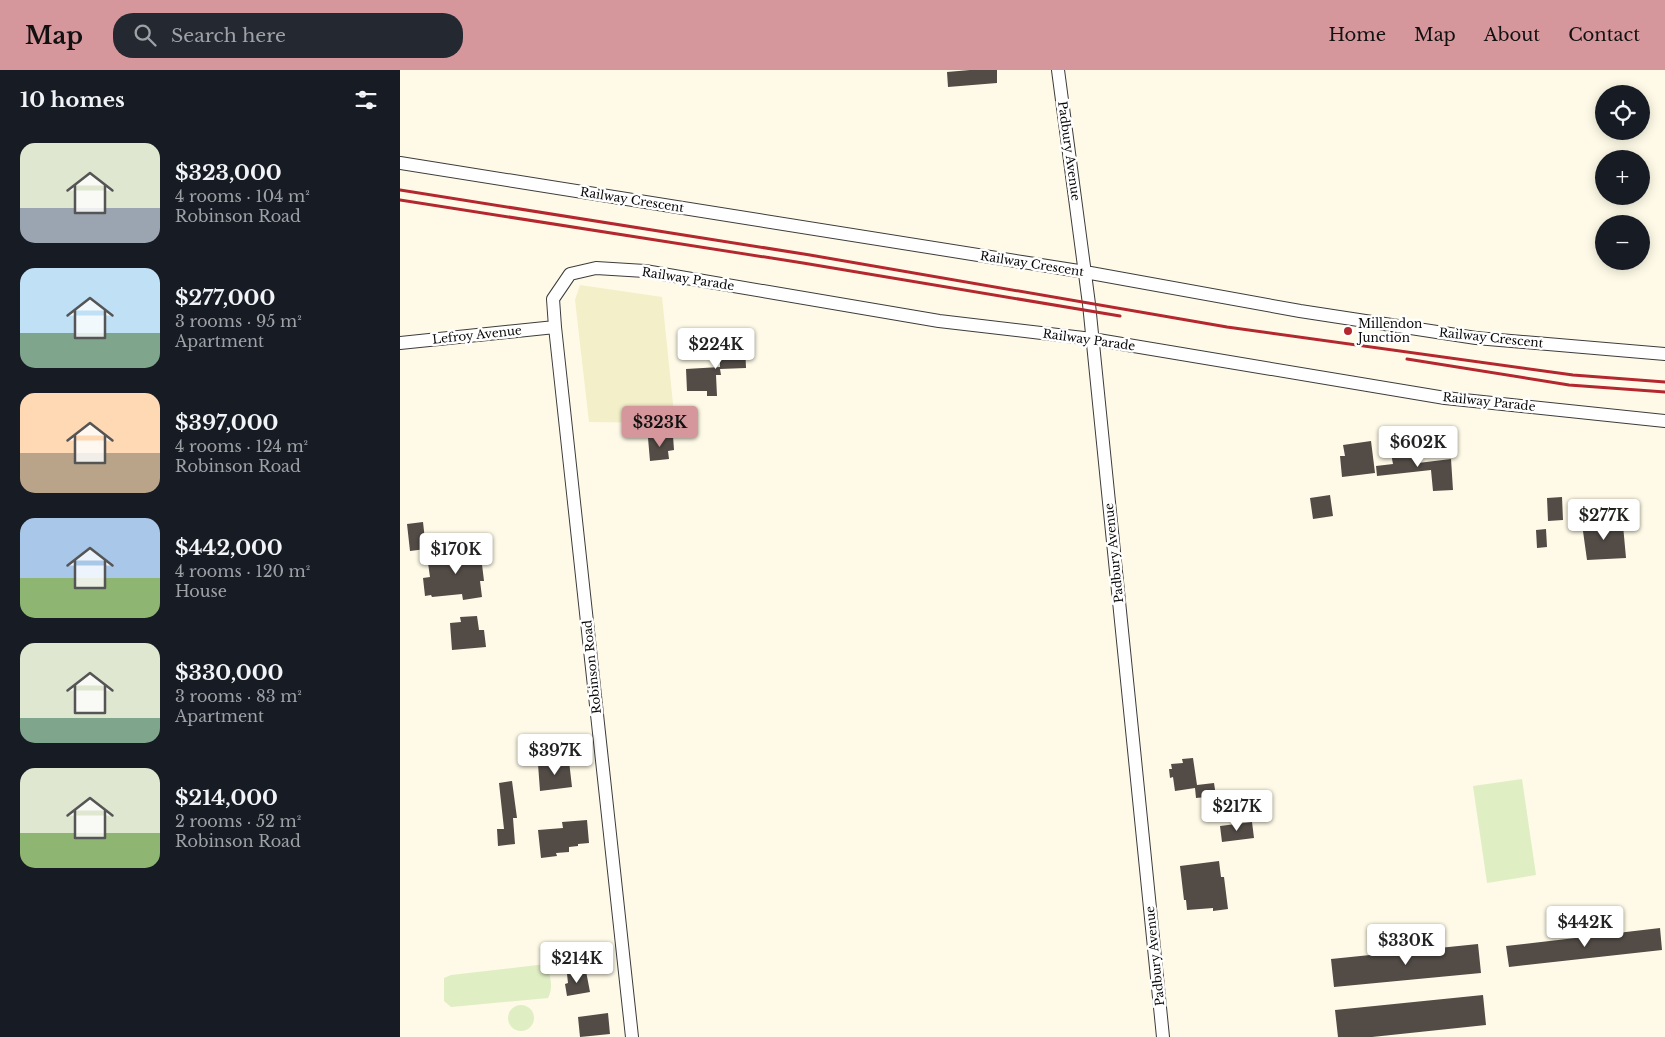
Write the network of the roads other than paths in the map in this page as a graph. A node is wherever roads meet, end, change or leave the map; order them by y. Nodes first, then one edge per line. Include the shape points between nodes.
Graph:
1 (1058, 70) edge
2 (400, 163) edge
3 (1085, 272) junction
4 (554, 327) junction
5 (1092, 339) junction
6 (400, 343) edge
7 (1665, 354) edge
8 (1665, 422) edge
9 (632, 1037) edge
10 (1163, 1037) edge

1 - 3 street, Padbury Avenue
2 - 3 street, Railway Crescent
3 - 5 street, Padbury Avenue
3 - 7 street, Railway Crescent via 1300,311 1476,338
4 - 5 street, Railway Parade via 553,299 570,274 596,268 646,271 939,321
4 - 6 street, Lefroy Avenue
4 - 9 street, Robinson Road
5 - 8 street, Railway Parade via 1445,398
5 - 10 street, Padbury Avenue

